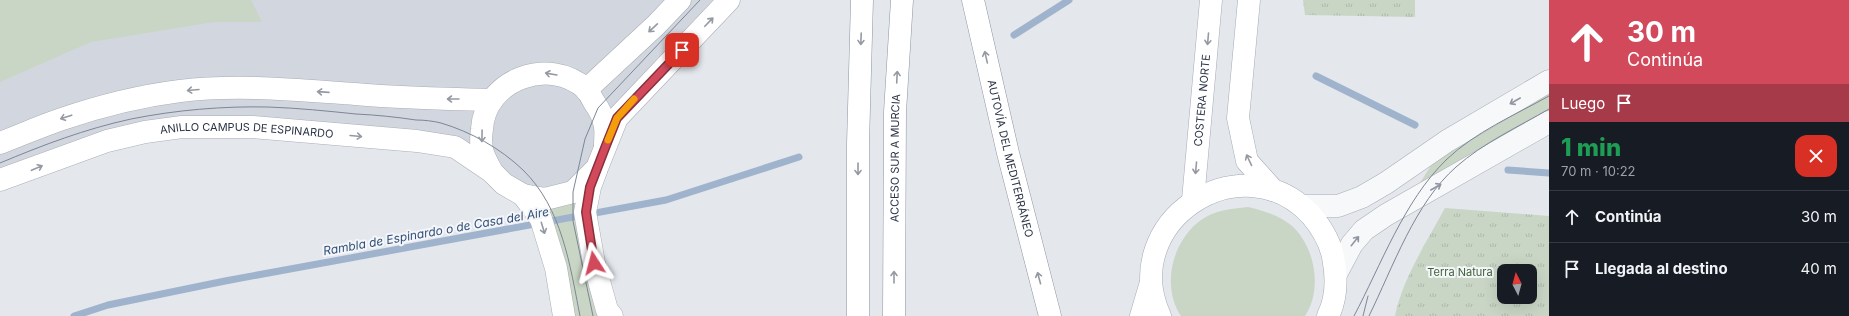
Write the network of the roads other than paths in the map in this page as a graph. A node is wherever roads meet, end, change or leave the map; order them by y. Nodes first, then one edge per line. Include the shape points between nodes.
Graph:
1 (680, 0) edge
2 (729, 0) edge
3 (862, 0) edge
4 (902, 0) edge
5 (973, 0) edge
6 (1211, 0) edge
7 (1249, 0) edge
8 (1549, 81) edge
9 (586, 90) junction
10 (492, 100) junction
11 (1549, 122) edge
12 (0, 143) edge
13 (605, 148) junction
14 (597, 168) junction
15 (492, 172) junction
16 (0, 180) edge
17 (1273, 190) junction
18 (523, 195) junction
19 (1193, 200) junction
20 (1302, 206) junction
21 (1336, 274) junction
22 (1151, 282) junction
23 (564, 316) edge
24 (612, 316) edge
25 (858, 316) edge
26 (894, 316) edge
27 (1050, 316) edge
28 (1141, 316) edge
29 (1160, 316) edge
30 (1328, 316) edge

1 -> 9 main road
13 -> 2 main road, ANILLO CAMPUS DE ESPINARDO via 617,118
3 -> 25 main road via 858,144
26 -> 4 main road, ACCESO SUR A MURCIA via 895,112
27 -> 5 main road, AUTOVÍA DEL MEDITERRÁNEO
6 -> 19 main road, COSTERA NORTE
17 -> 7 main road via 1247,161 1238,118
8 -> 20 street via 1447,141 1362,197 1338,206
9 -> 10 main road, ANILLO CAMPUS DE ESPINARDO via 568,78 546,73 527,75 507,84
9 - 13 main road, ANILLO CAMPUS DE ESPINARDO via 598,108 605,126
10 -> 12 main road via 212,88 180,91 95,108
10 -> 15 main road, ANILLO CAMPUS DE ESPINARDO via 482,120 481,139 483,153
21 -> 11 street via 1352,244 1364,230
13 - 14 main road, ANILLO CAMPUS DE ESPINARDO
14 - 18 main road, ANILLO CAMPUS DE ESPINARDO via 573,192 545,199
14 - 24 main road via 590,187 586,212 594,263 607,310
16 -> 15 main road, ANILLO CAMPUS DE ESPINARDO via 107,141 144,132 182,127 253,128 417,141 455,147
15 - 18 main road, ANILLO CAMPUS DE ESPINARDO via 504,184
17 - 19 main road via 1245,185 1218,189
17 - 20 main road
18 -> 23 main road via 540,219 556,268
19 - 22 main road via 1175,216 1161,235 1153,258
20 - 21 main road via 1320,225 1332,249
21 - 30 main road via 1335,294
22 - 28 main road
22 - 29 main road via 1155,305

